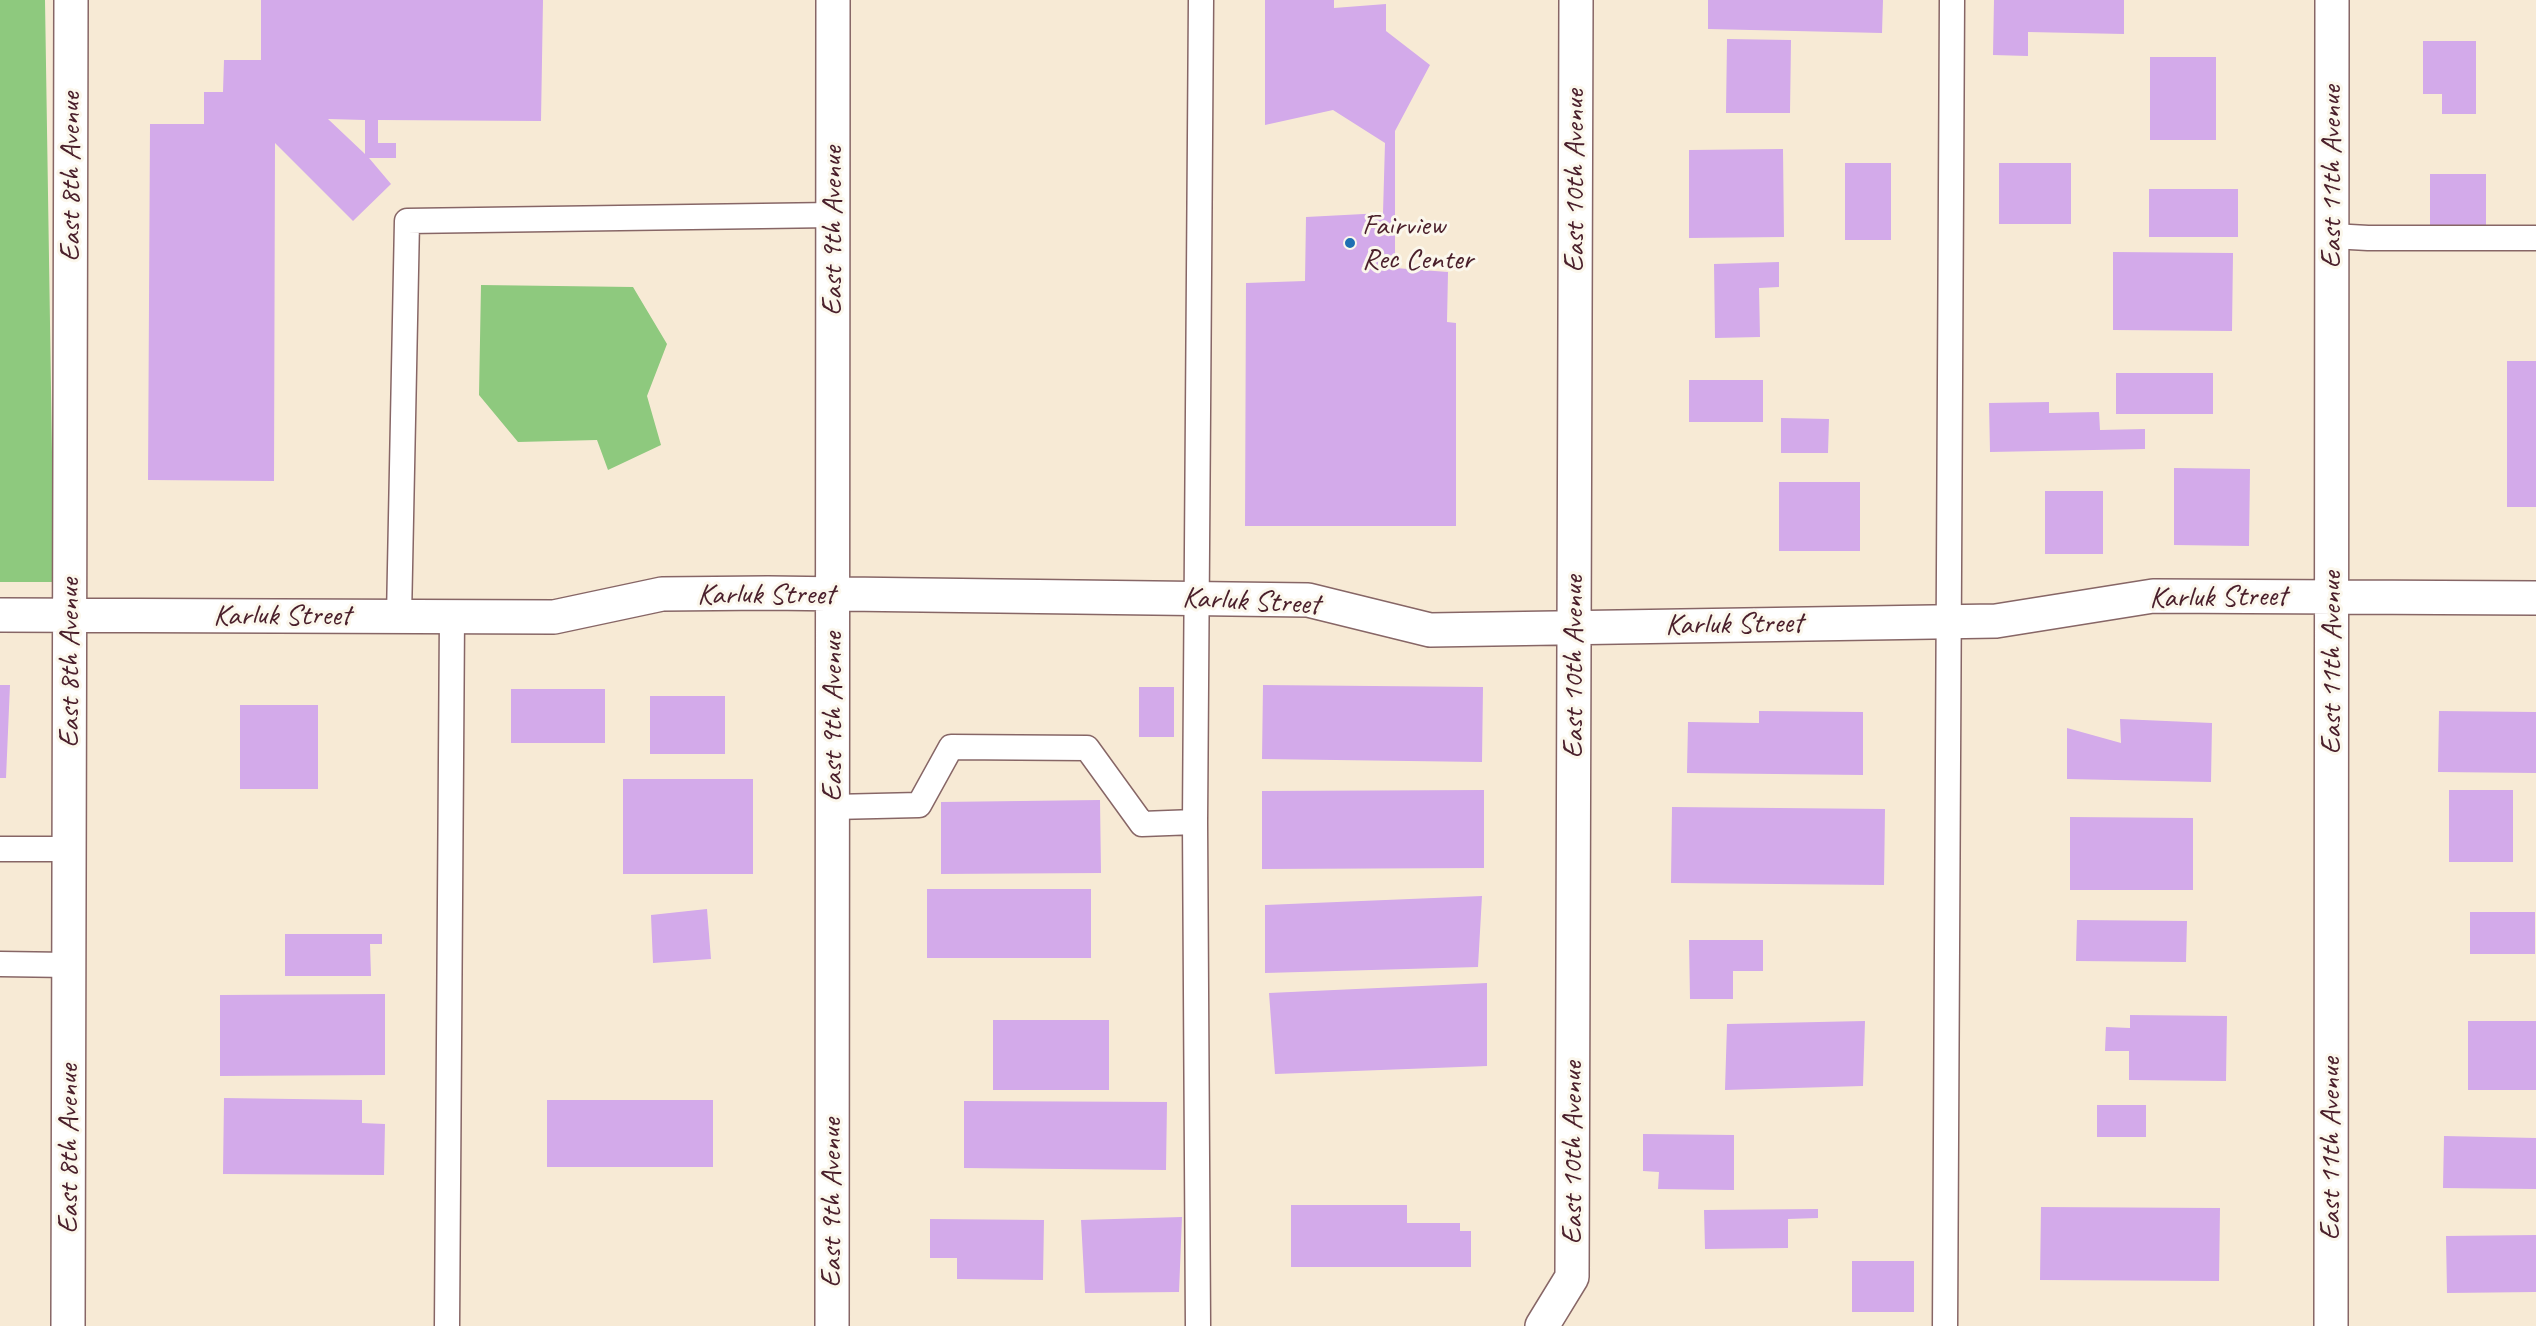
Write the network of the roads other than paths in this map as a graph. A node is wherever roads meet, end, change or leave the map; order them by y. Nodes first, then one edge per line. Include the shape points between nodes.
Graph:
1 (71, 0) edge
2 (833, 0) edge
3 (1200, 0) edge
4 (1576, 0) edge
5 (1952, 0) edge
6 (2332, 0) edge
7 (833, 215) junction
8 (2332, 236) junction
9 (2536, 238) edge
10 (833, 595) junction
11 (2332, 597) junction
12 (2536, 598) edge
13 (1196, 599) junction
14 (0, 615) edge
15 (70, 616) junction
16 (399, 616) junction
17 (452, 617) junction
18 (1947, 621) junction
19 (1573, 628) junction
20 (833, 807) junction
21 (1195, 822) junction
22 (0, 849) edge
23 (69, 849) junction
24 (0, 964) edge
25 (69, 965) junction
26 (68, 1326) edge
27 (447, 1326) edge
28 (832, 1326) edge
29 (1198, 1326) edge
30 (1542, 1326) edge
31 (1945, 1326) edge
32 (2331, 1326) edge

1 - 15 street, East 8th Avenue
2 - 7 street, East 9th Avenue
3 - 13 lane
4 - 19 street, East 10th Avenue
5 - 18 lane
6 - 8 street, East 11th Avenue
7 - 10 street, East 9th Avenue
7 - 16 lane via 407,221
8 - 9 lane
8 - 11 street, East 11th Avenue
10 - 13 street, Karluk Street
10 - 17 street, Karluk Street via 662,594 554,617
10 - 20 street, East 9th Avenue
11 - 12 street, Karluk Street
11 - 18 street, Karluk Street via 2153,596 1996,621
11 - 32 street, East 11th Avenue
13 - 19 street, Karluk Street via 1308,600 1430,630
13 - 21 lane
14 - 15 street, Karluk Street
15 - 16 street, Karluk Street
15 - 23 street, East 8th Avenue
16 - 17 street, Karluk Street
17 - 27 lane
18 - 19 street, Karluk Street
18 - 31 lane
19 - 30 street, East 10th Avenue via 1572,1277
20 - 21 lane via 919,805 951,747 1087,748 1142,824
20 - 28 street, East 9th Avenue
21 - 29 lane
22 - 23 lane
23 - 25 street, East 8th Avenue
24 - 25 lane
25 - 26 street, East 8th Avenue

